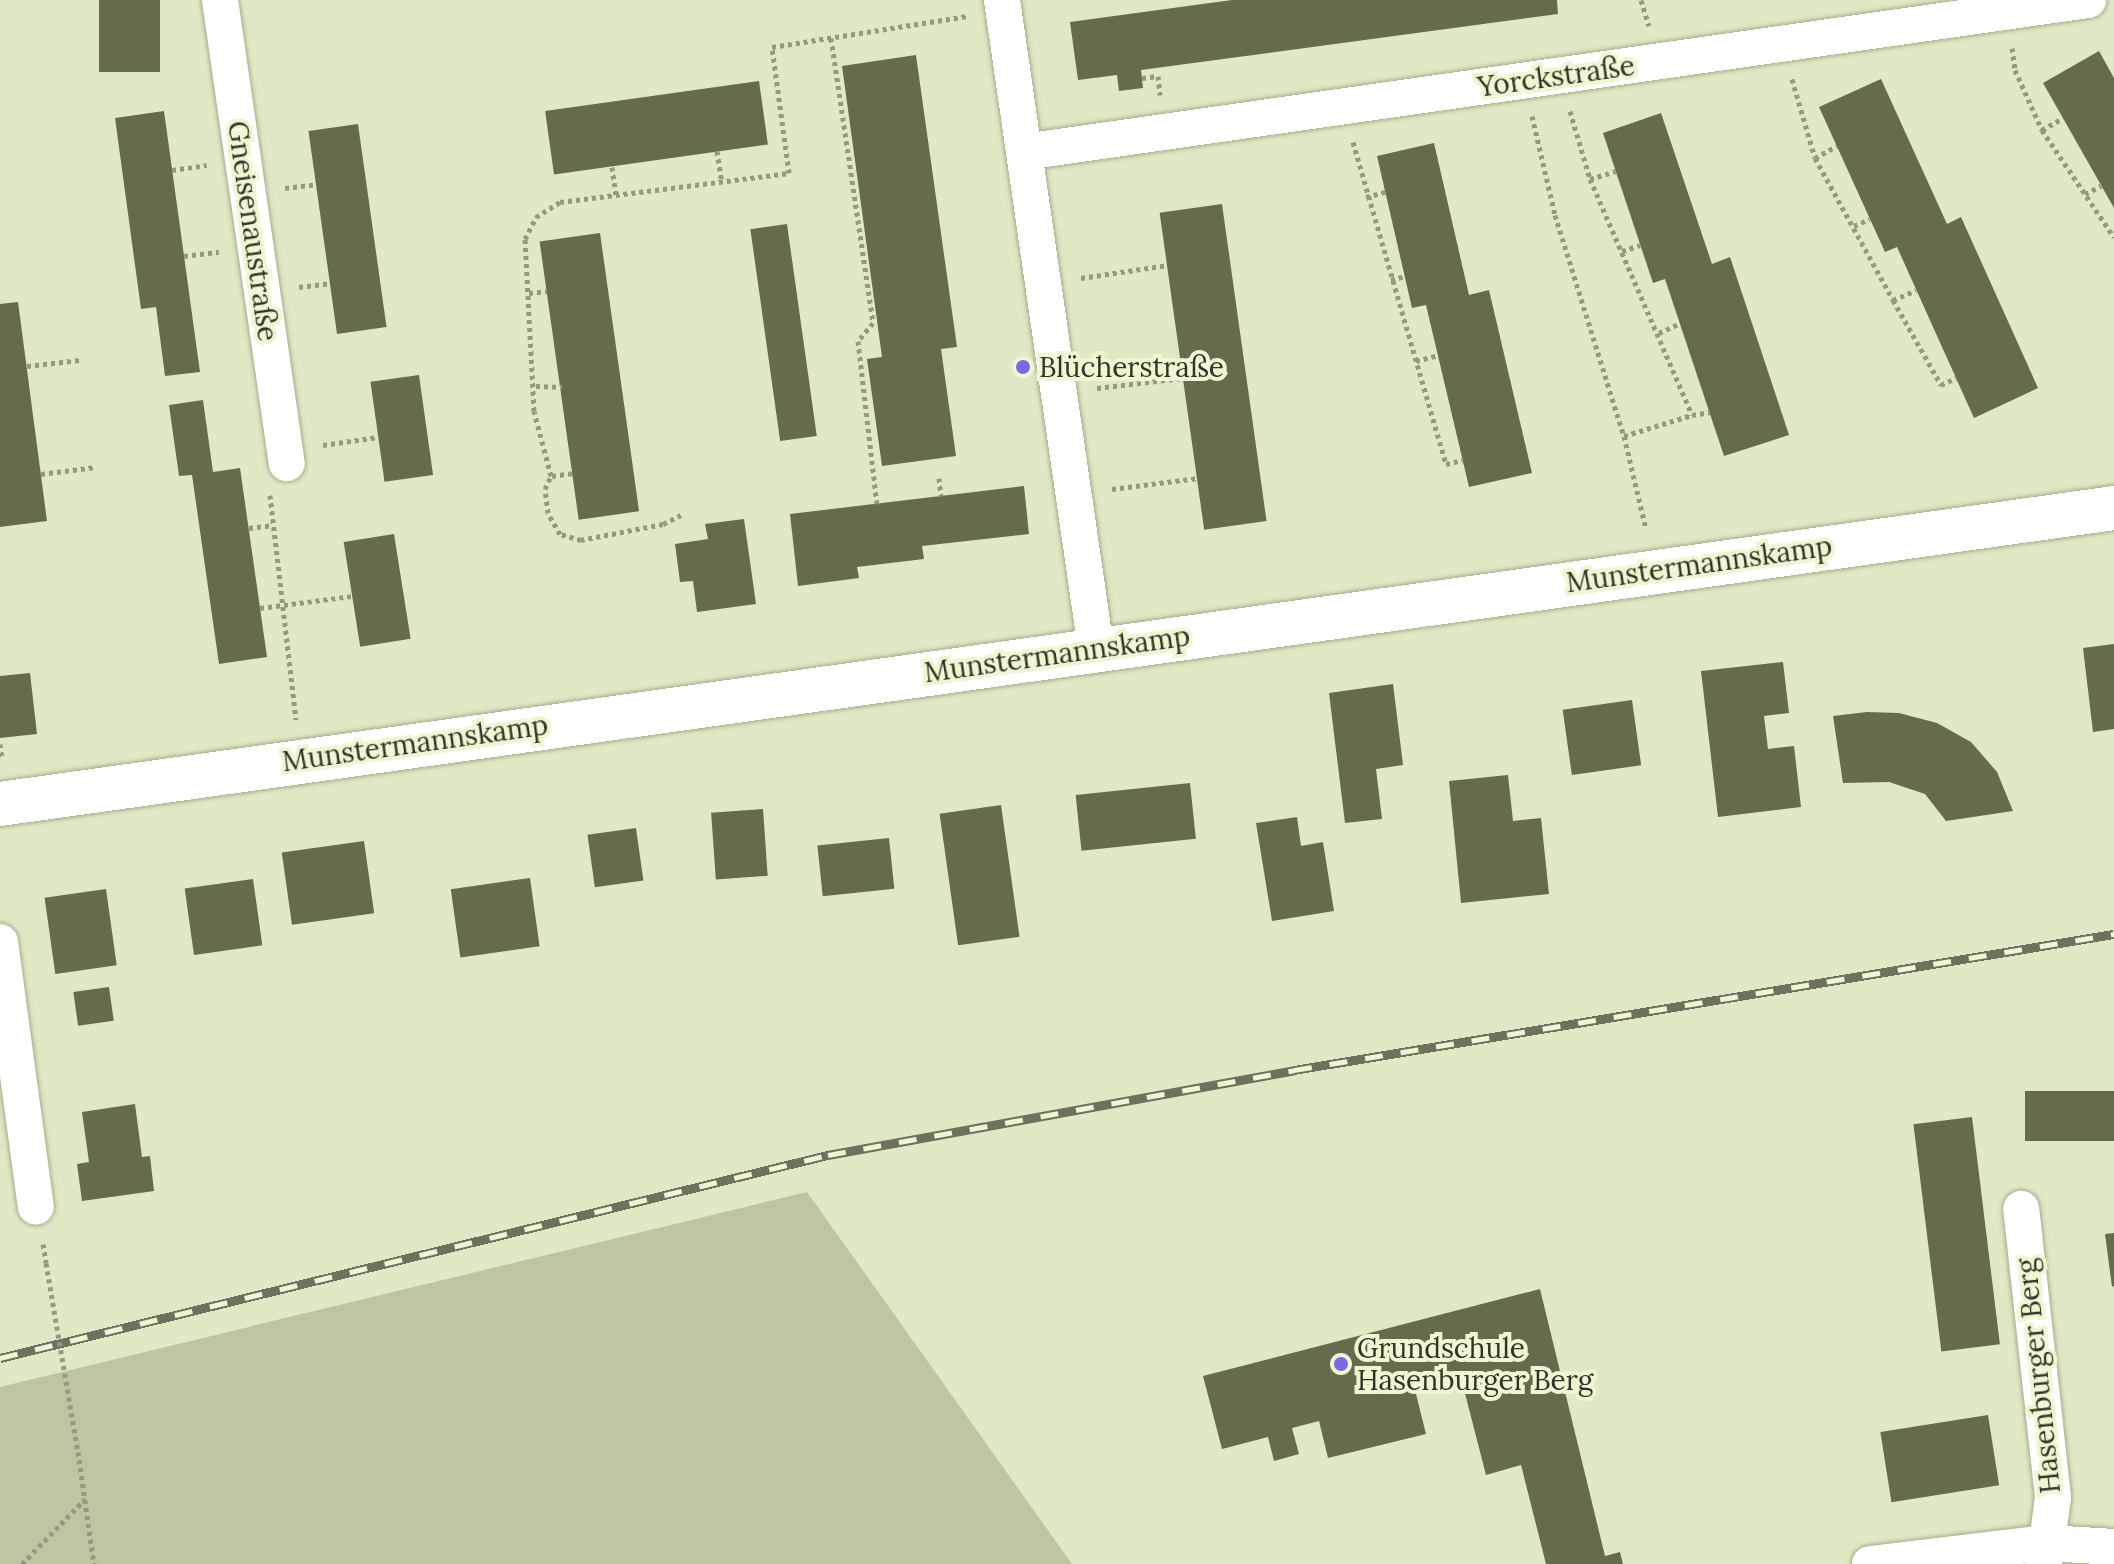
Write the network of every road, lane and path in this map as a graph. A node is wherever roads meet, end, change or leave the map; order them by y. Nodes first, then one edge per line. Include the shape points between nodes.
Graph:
1 (220, 0) edge
2 (2088, 0) edge
3 (1003, 5) edge
4 (2006, 11) junction
5 (831, 38) junction
6 (1786, 43) junction
7 (1565, 74) junction
8 (1527, 80) junction
9 (1350, 105) junction
10 (2063, 118) dead end
11 (841, 124) junction
12 (850, 125) dead end
13 (2042, 130) junction
14 (1837, 146) dead end
15 (717, 151) dead end
16 (1024, 152) junction
17 (1815, 158) junction
18 (612, 167) dead end
19 (1616, 171) dead end
20 (1590, 179) junction
21 (722, 183) junction
22 (2101, 186) dead end
23 (1385, 192) dead end
24 (2085, 194) junction
25 (616, 195) junction
26 (1366, 197) junction
27 (1870, 219) dead end
28 (1854, 226) junction
29 (2114, 237) edge
30 (1640, 245) dead end
31 (1622, 251) junction
32 (1168, 265) dead end
33 (1405, 276) dead end
34 (1391, 280) junction
35 (1043, 284) junction
36 (1916, 290) dead end
37 (547, 291) dead end
38 (528, 293) junction
39 (1893, 300) junction
40 (1680, 323) dead end
41 (1659, 333) junction
42 (1438, 355) dead end
43 (80, 360) dead end
44 (1415, 361) junction
45 (27, 366) dead end
46 (1184, 378) dead end
47 (1956, 378) dead end
48 (536, 386) junction
49 (562, 387) dead end
50 (1059, 393) junction
51 (875, 412) dead end
52 (1710, 412) dead end
53 (864, 414) junction
54 (1692, 415) junction
55 (1624, 436) junction
56 (378, 437) dead end
57 (286, 457) junction
58 (1463, 460) dead end
59 (96, 467) dead end
60 (574, 473) dead end
61 (41, 474) dead end
62 (551, 476) junction
63 (939, 478) dead end
64 (1198, 478) dead end
65 (1074, 495) junction
66 (941, 496) dead end
67 (877, 504) dead end
68 (2114, 508) edge
69 (681, 515) dead end
70 (272, 525) junction
71 (249, 528) dead end
72 (1646, 529) dead end
73 (353, 596) dead end
74 (282, 605) junction
75 (260, 608) dead end
76 (1096, 649) junction
77 (296, 720) dead end
78 (0, 744) edge
79 (2, 759) dead end
80 (0, 804) edge
81 (0, 942) edge
82 (36, 1207) dead end
83 (2021, 1209) dead end
84 (46, 1263) dead end
85 (85, 1499) junction
86 (2114, 1547) edge
87 (2046, 1553) edge
88 (22, 1564) edge
89 (94, 1564) edge
90 (1870, 1564) edge

1 - 57 street, Gneisenaustraße
2 - 4 street, Yorckstraße
3 - 5 path
3 - 16 street
4 - 6 street, Yorckstraße
4 - 13 path via 2015,70
5 - 11 path
5 - 21 path via 772,47 789,173
6 - 7 street, Yorckstraße
6 - 17 path via 1796,104
7 - 8 street, Yorckstraße
7 - 20 path via 1574,137
8 - 9 street, Yorckstraße
8 - 55 path via 1555,215
9 - 16 street, Yorckstraße
9 - 26 path via 1355,159
10 - 13 path
11 - 12 path
11 - 53 path via 873,323 858,341
13 - 24 path
14 - 17 path
15 - 21 path
16 - 35 street
17 - 28 path
18 - 25 path
19 - 20 path
20 - 31 path
21 - 25 path
22 - 24 path
23 - 26 path
24 - 29 path
25 - 38 path via 560,202 536,217 525,239
26 - 34 path
27 - 28 path
28 - 39 path
30 - 31 path
31 - 41 path
32 - 35 path
33 - 34 path
34 - 44 path
35 - 50 street
36 - 39 path
37 - 38 path
38 - 48 path
39 - 47 path via 1941,385
40 - 41 path
41 - 54 path
42 - 44 path
43 - 45 path
44 - 58 path via 1446,464
46 - 50 path
48 - 49 path
48 - 62 path via 536,422
50 - 65 street
51 - 53 path
52 - 54 path
53 - 67 path
54 - 55 path
55 - 72 path
56 - 57 path
57 - 70 path via 270,489
59 - 61 path
60 - 62 path
62 - 69 path via 545,489 548,513 560,534 581,540 663,524
63 - 66 path
64 - 65 path
65 - 76 street
68 - 76 street, Munstermannskamp
70 - 71 path
70 - 74 path
73 - 74 path
74 - 75 path
74 - 77 path
76 - 80 street, Munstermannskamp
78 - 79 path
81 - 82 street
83 - 87 street, Hasenburger Berg via 2053,1497
84 - 85 path, bridge
85 - 88 path
85 - 89 path
86 - 87 street
87 - 90 street

